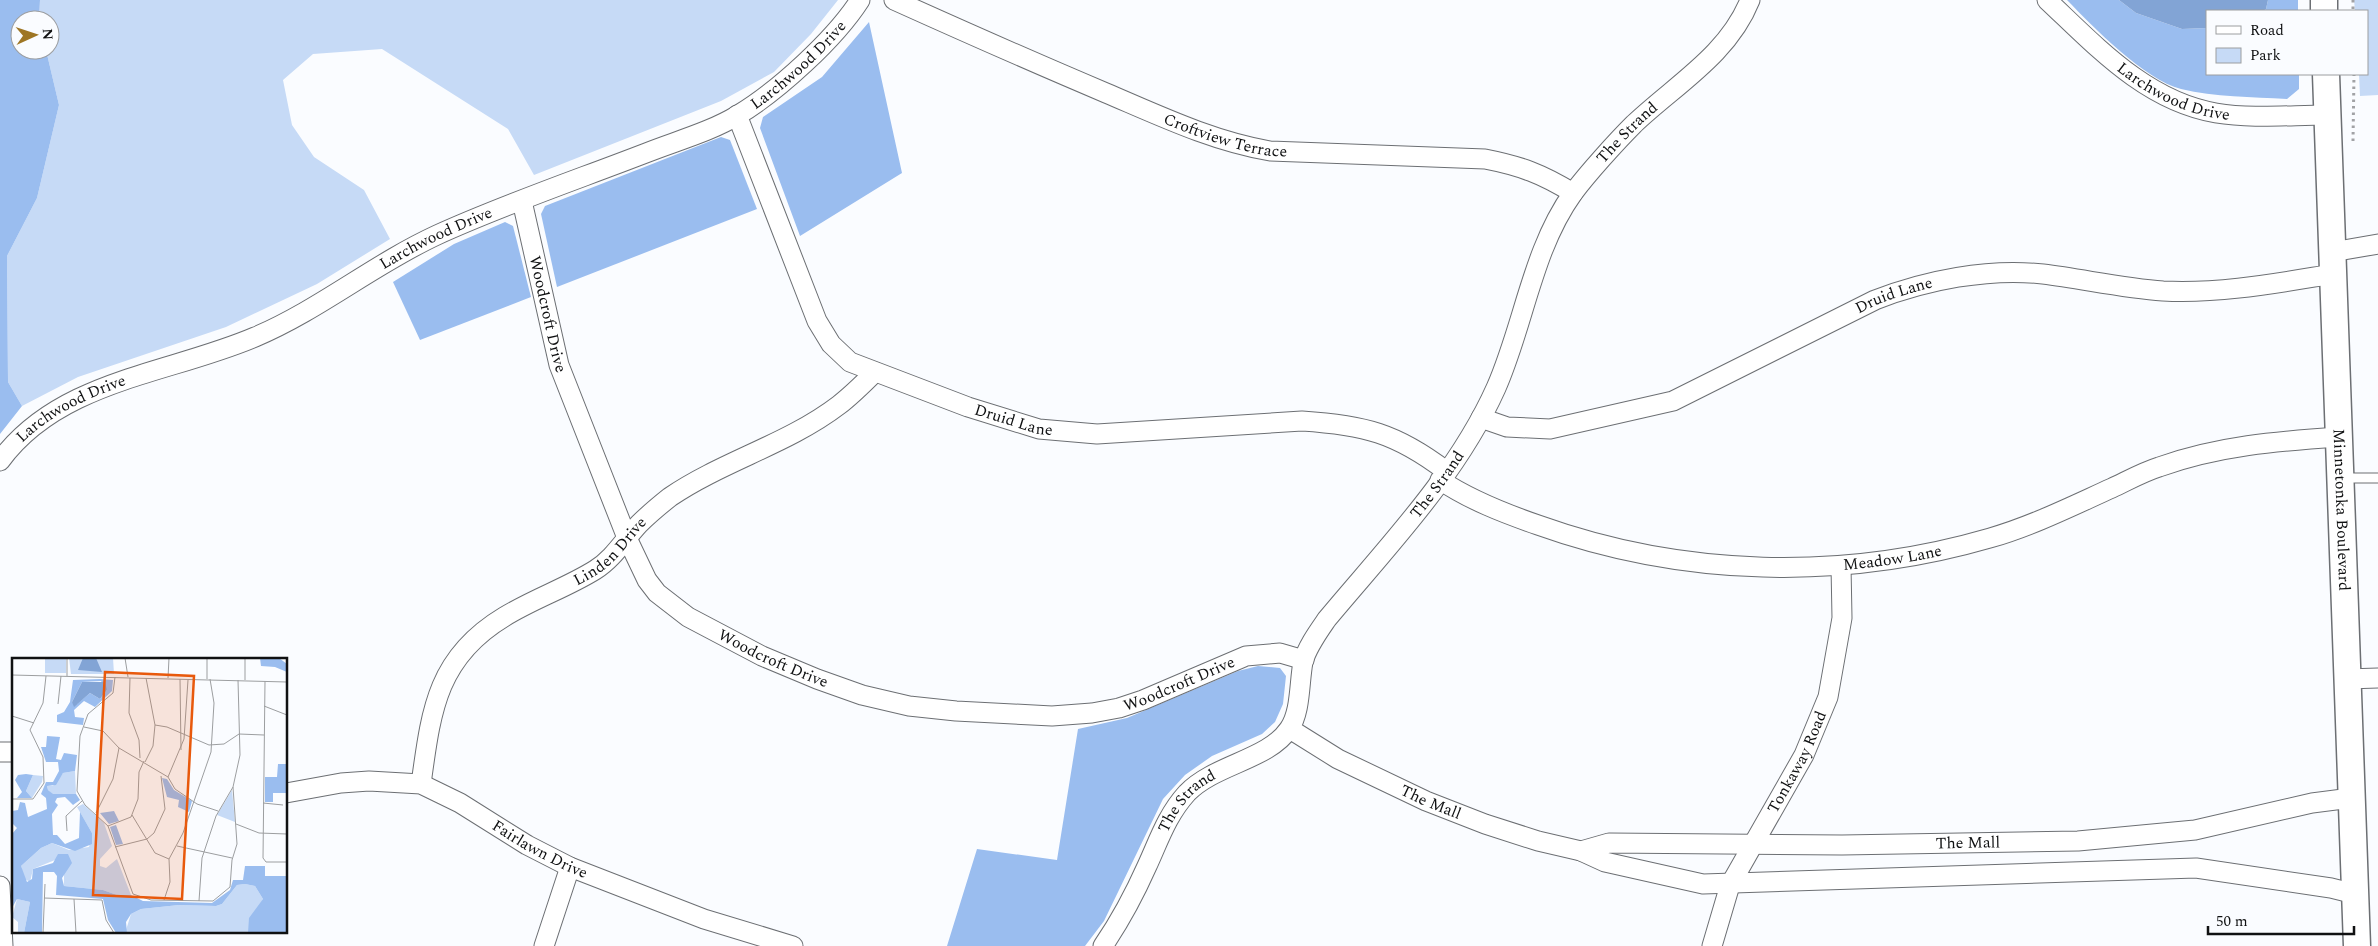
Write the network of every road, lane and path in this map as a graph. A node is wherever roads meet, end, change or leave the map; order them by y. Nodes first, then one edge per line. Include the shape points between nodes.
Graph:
1 (860, 0) edge
2 (894, 0) edge
3 (1750, 0) edge
4 (2047, 0) edge
5 (2326, 75) edge
6 (2327, 115) junction
7 (737, 116) junction
8 (1573, 193) junction
9 (522, 201) junction
10 (2378, 244) edge
11 (2333, 263) junction
12 (875, 372) junction
13 (1481, 418) junction
14 (2339, 437) junction
15 (0, 461) edge
16 (1443, 476) junction
17 (2340, 478) junction
18 (2378, 478) edge
19 (627, 538) junction
20 (1841, 566) junction
21 (1304, 660) junction
22 (2378, 678) edge
23 (2347, 679) junction
24 (1290, 729) junction
25 (421, 784) junction
26 (288, 793) edge
27 (2351, 798) junction
28 (1752, 845) junction
29 (1581, 851) junction
30 (570, 868) junction
31 (1730, 885) junction
32 (0, 886) edge
33 (2355, 894) junction
34 (4, 946) edge
35 (544, 946) edge
36 (793, 946) edge
37 (1103, 946) edge
38 (1712, 946) edge
39 (2357, 946) edge

1 - 7 street, Larchwood Drive via 849,18 814,54
2 - 8 street, Croftview Terrace via 1205,135 1245,147 1270,151 1485,159 1519,165
3 - 8 street, The Strand via 1729,38 1634,124
4 - 6 street, Larchwood Drive via 2140,82 2187,107 2250,116
5 - 6 main road, Minnetonka Boulevard
6 - 11 main road, Minnetonka Boulevard
7 - 9 street, Larchwood Drive
7 - 12 street, Druid Lane via 817,321 831,344 850,362
8 - 13 street, The Strand via 1540,257 1518,329
9 - 15 street, Larchwood Drive via 434,236 255,337 96,390 60,408 14,442
9 - 19 street, Woodcroft Drive via 559,365
10 - 11 street, Druid Lane
11 - 13 street, Druid Lane via 2234,290 2174,291 2016,273 1950,280 1875,300 1673,401 1550,429 1507,427
11 - 14 main road, Minnetonka Boulevard
12 - 16 street, Druid Lane via 1011,421 1064,432 1097,434 1302,421 1354,426 1386,434 1430,459
12 - 19 street, Linden Drive via 838,406 676,494
13 - 16 street, The Strand
14 - 17 main road, Minnetonka Boulevard
14 - 20 street, Meadow Lane via 2276,441 2198,454 2156,467 1991,538 1907,557
16 - 20 street, Meadow Lane via 1464,496 1566,535 1617,549 1721,566
16 - 21 street, The Strand via 1327,619
17 - 18 lane
17 - 23 main road, Minnetonka Boulevard
19 - 21 street, Woodcroft Drive via 647,580 657,593 688,617 762,656 816,679 862,695 909,706 1052,716 1077,714 1119,708 1143,700 1246,656 1280,653
19 - 25 street, Linden Drive via 596,570 504,616 460,654 436,700
20 - 28 street, Tonkaway Road via 1842,618 1828,697 1804,755
21 - 24 street, The Strand
22 - 23 street
23 - 27 main road, Minnetonka Boulevard
24 - 29 street, The Mall via 1338,759 1426,801 1512,833
24 - 37 street, The Strand via 1267,749 1204,779 1175,807 1147,867
25 - 26 street, Fairlawn Drive via 350,782
25 - 30 street, Fairlawn Drive via 460,803
27 - 28 street, The Mall via 2312,803 2195,830 2078,840
27 - 33 main road, Minnetonka Boulevard
28 - 29 street, The Mall via 1609,843
28 - 31 street, Tonkaway Road
29 - 31 street, The Mall via 1614,864 1703,884
30 - 35 street
30 - 36 street, Fairlawn Drive via 704,918
31 - 33 street, The Mall via 2196,868
31 - 38 street, Tonkaway Road
32 - 34 street
33 - 39 main road, Minnetonka Boulevard

